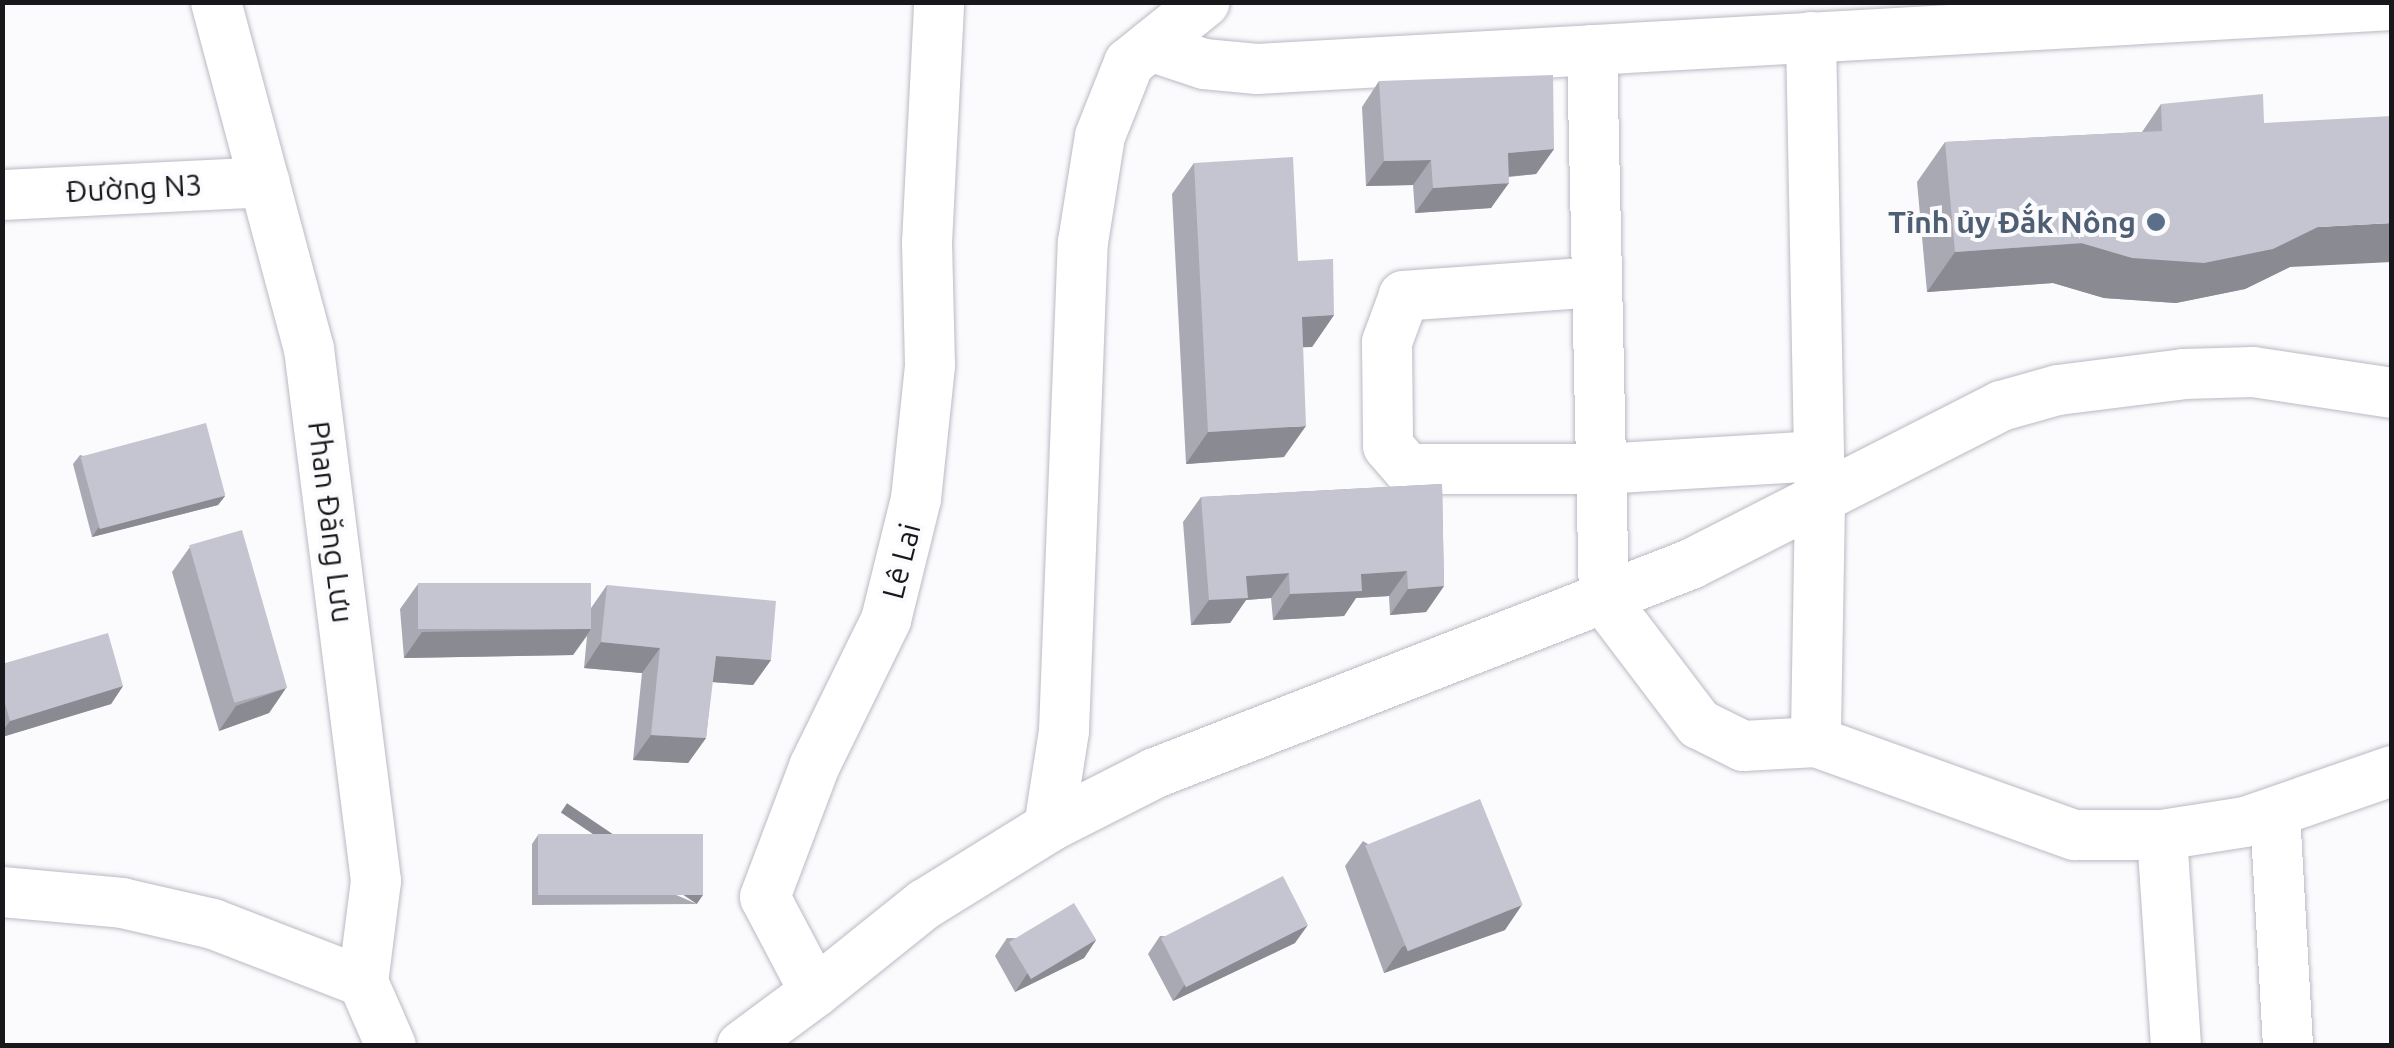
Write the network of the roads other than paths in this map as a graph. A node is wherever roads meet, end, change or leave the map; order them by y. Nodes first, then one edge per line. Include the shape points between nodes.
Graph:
1 (216, 2) edge
2 (939, 2) edge
3 (1204, 2) edge
4 (2392, 5) edge
5 (1902, 17) edge
6 (1811, 38) junction
7 (1150, 46) junction
8 (1592, 50) junction
9 (264, 182) junction
10 (2, 195) edge
11 (1597, 282) junction
12 (2392, 392) edge
13 (1600, 468) junction
14 (1819, 479) junction
15 (1604, 599) junction
16 (1816, 742) junction
17 (2392, 772) edge
18 (2274, 813) junction
19 (1048, 827) junction
20 (2162, 835) junction
21 (2, 892) edge
22 (363, 982) junction
23 (816, 992) junction
24 (391, 1046) edge
25 (742, 1046) edge
26 (2176, 1046) edge
27 (2288, 1046) edge

1 - 9 street, Phan Đăng Lưu
2 - 23 street, Lê Lai via 927,243 930,366 916,499 886,620 814,767 765,898
3 - 7 street
4 - 5 street
5 - 6 street
6 - 8 street
6 - 14 street
7 - 8 street via 1204,64 1256,70
7 - 19 street via 1129,63 1100,136 1082,242 1064,731
8 - 11 street
9 - 10 street, Đường N3
9 - 22 street, Phan Đăng Lưu via 309,349 376,882
11 - 13 street
11 - 13 street via 1404,296 1388,342 1388,446 1408,469
12 - 14 street via 2253,372 2058,390
13 - 14 street
13 - 15 street
14 - 15 street
14 - 16 street
15 - 16 street via 1699,724 1743,746
15 - 19 street via 1155,773
16 - 20 street via 2075,835
17 - 18 street
18 - 20 street
18 - 27 street
19 - 23 street via 925,904
20 - 26 street
21 - 22 street via 122,904 213,924
22 - 24 street
23 - 25 street

